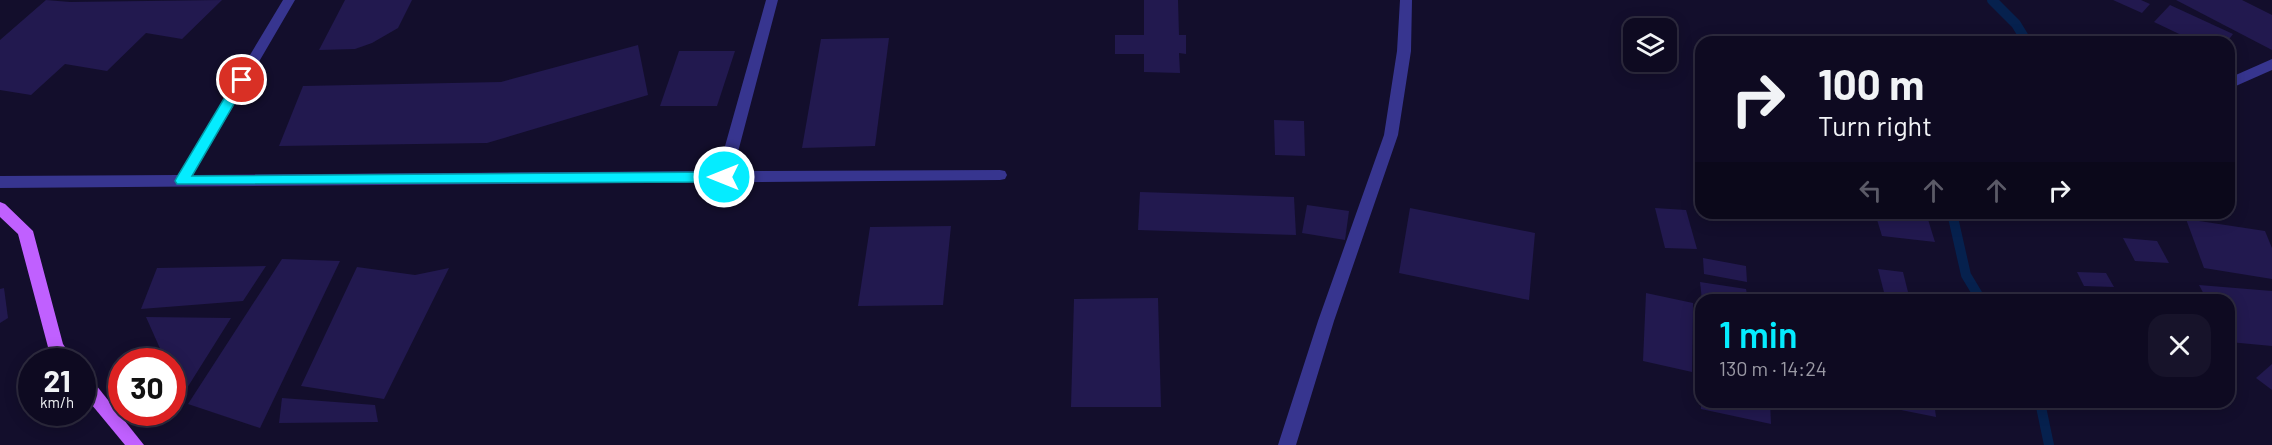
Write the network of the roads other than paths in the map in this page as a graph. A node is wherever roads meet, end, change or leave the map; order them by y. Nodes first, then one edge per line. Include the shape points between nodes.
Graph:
1 (289, 0) edge
2 (772, 0) edge
3 (1406, 0) edge
4 (2272, 63) edge
5 (2235, 81) edge
6 (1000, 175) dead end
7 (724, 177) junction
8 (182, 181) junction
9 (0, 182) edge
10 (0, 208) edge
11 (57, 348) edge
12 (96, 397) edge
13 (135, 445) edge
14 (1287, 445) edge

1 - 8 street
2 - 7 street
3 - 14 street via 1404,51 1391,135
4 - 5 street
6 - 7 street
7 - 8 street
8 - 9 street
10 - 11 main road via 25,231
12 - 13 main road

